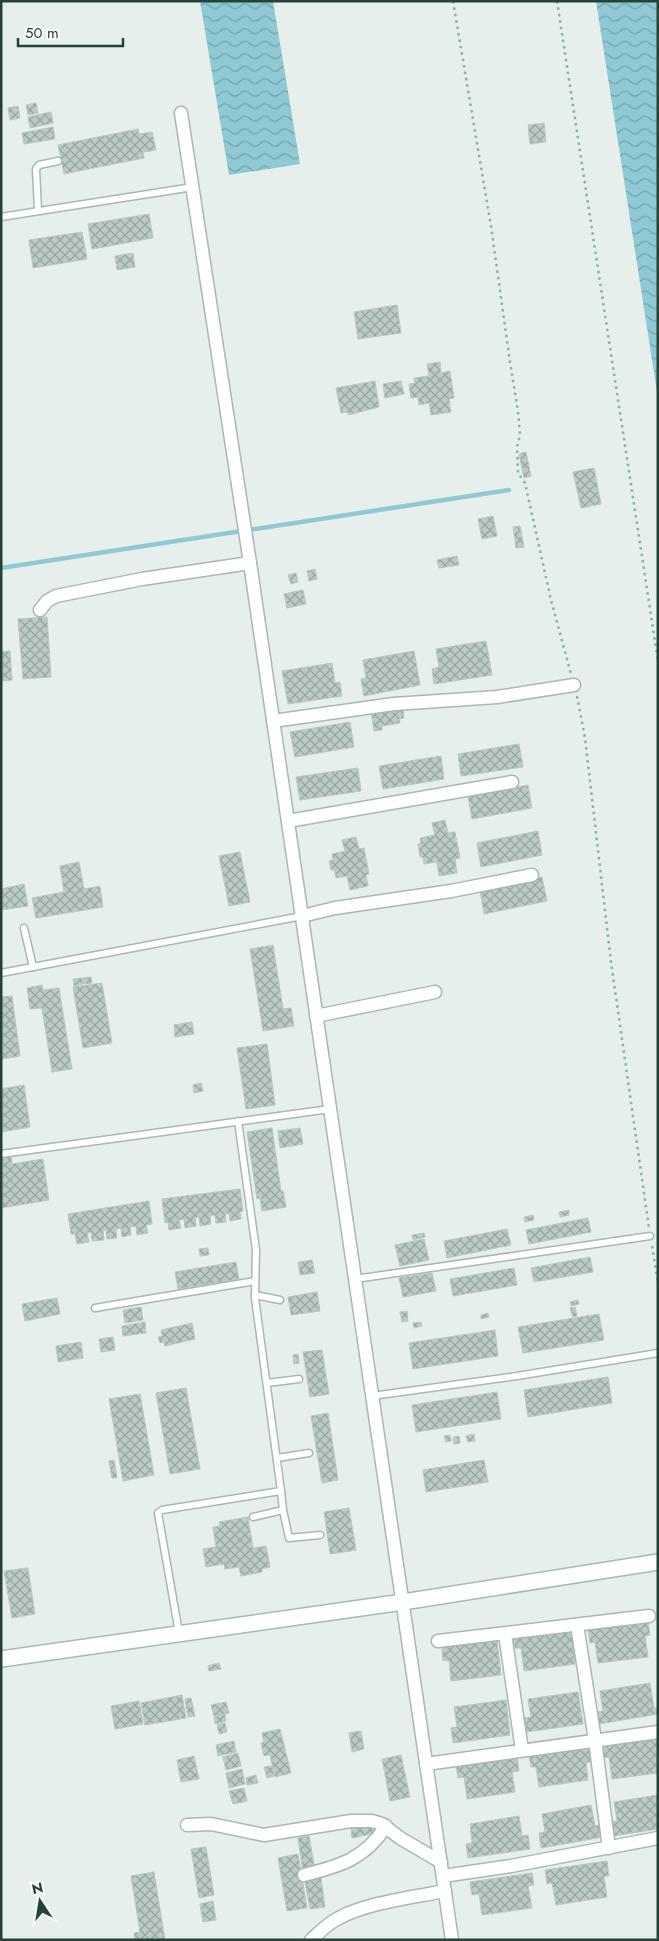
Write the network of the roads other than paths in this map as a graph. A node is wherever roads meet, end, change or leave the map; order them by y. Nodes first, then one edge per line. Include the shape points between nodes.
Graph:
1 (181, 113) dead end
2 (58, 161) dead end
3 (193, 187) junction
4 (38, 211) junction
5 (1, 217) edge
6 (250, 563) junction
7 (40, 610) dead end
8 (574, 684) road end
9 (273, 721) junction
10 (512, 782) dead end
11 (288, 821) junction
12 (532, 875) dead end
13 (302, 916) junction
14 (24, 928) dead end
15 (34, 967) junction
16 (1, 973) edge
17 (435, 992) dead end
18 (316, 1016) junction
19 (330, 1109) junction
20 (238, 1121) junction
21 (1, 1154) edge
22 (650, 1236) road end
23 (355, 1279) junction
24 (255, 1281) junction
25 (255, 1295) junction
26 (280, 1300) dead end
27 (95, 1308) dead end
28 (658, 1352) edge
29 (299, 1379) dead end
30 (267, 1383) junction
31 (372, 1396) junction
32 (309, 1453) dead end
33 (277, 1458) junction
34 (281, 1491) junction
35 (283, 1510) junction
36 (253, 1517) dead end
37 (320, 1535) dead end
38 (658, 1562) edge
39 (403, 1602) junction
40 (648, 1616) dead end
41 (577, 1625) junction
42 (179, 1634) junction
43 (505, 1634) junction
44 (438, 1641) dead end
45 (1, 1659) edge
46 (658, 1732) edge
47 (596, 1740) junction
48 (522, 1750) junction
49 (426, 1764) junction
50 (187, 1825) dead end
51 (386, 1826) junction
52 (658, 1838) edge
53 (609, 1848) junction
54 (441, 1862) junction
55 (304, 1875) dead end
56 (443, 1876) junction
57 (445, 1891) junction
58 (311, 1940) edge
59 (452, 1940) edge

1 - 3 street
2 - 4 lane via 36,169
3 - 4 lane
3 - 6 street
4 - 5 lane
6 - 7 street via 56,596
6 - 9 street
8 - 9 street via 497,697 394,704
9 - 11 street
10 - 11 street
11 - 13 street
12 - 13 street
13 - 15 lane
13 - 18 street
14 - 15 lane
15 - 16 lane
17 - 18 street
18 - 19 street
19 - 20 lane
19 - 23 street
20 - 21 lane
20 - 24 lane via 256,1250
22 - 23 lane
23 - 31 street
24 - 25 lane
24 - 27 lane
25 - 26 lane
25 - 30 lane
28 - 31 lane
29 - 30 lane
30 - 33 lane
31 - 39 street
32 - 33 lane
33 - 34 lane
34 - 35 lane
34 - 42 lane via 158,1513
35 - 36 lane
35 - 37 lane via 289,1538
38 - 39 street
39 - 42 street
39 - 49 street
40 - 41 street
41 - 43 street
41 - 47 street
42 - 45 street
43 - 44 street
43 - 48 street
46 - 47 street
47 - 48 street
47 - 53 street
48 - 49 street
49 - 54 street
50 - 51 street via 211,1824 264,1835 358,1820 375,1821
51 - 54 street
51 - 55 street via 357,1857
52 - 53 street
53 - 56 street
54 - 56 street
56 - 57 street
57 - 58 street via 348,1913
57 - 59 street

